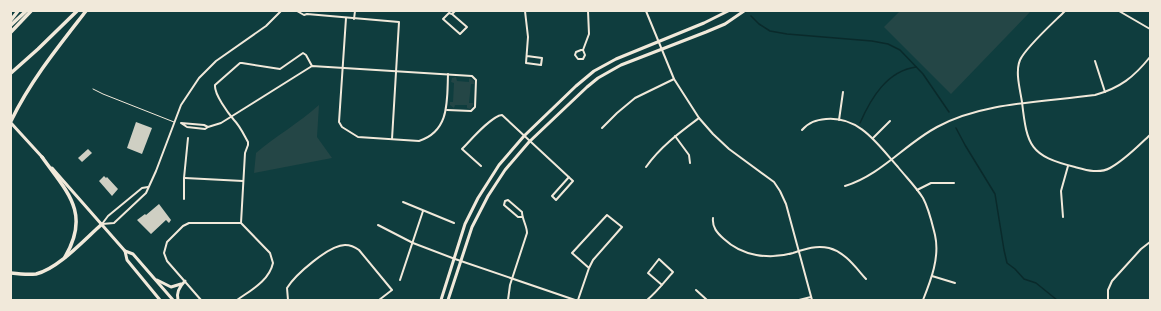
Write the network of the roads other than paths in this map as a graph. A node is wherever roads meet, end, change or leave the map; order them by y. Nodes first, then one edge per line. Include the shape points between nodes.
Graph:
1 (18, 11) edge
2 (26, 11) edge
3 (31, 11) edge
4 (77, 11) edge
5 (86, 11) edge
6 (281, 11) edge
7 (297, 11) edge
8 (305, 11) edge
9 (311, 11) edge
10 (355, 11) edge
11 (455, 11) edge
12 (525, 11) edge
13 (588, 11) edge
14 (646, 11) edge
15 (728, 11) edge
16 (744, 11) edge
17 (1065, 11) edge
18 (1119, 11) edge
19 (307, 14) junction
20 (452, 14) junction
21 (311, 16) junction
22 (346, 18) junction
23 (354, 19) junction
24 (11, 20) edge
25 (11, 25) edge
26 (1150, 30) edge
27 (11, 32) edge
28 (658, 41) junction
29 (583, 50) junction
30 (661, 50) junction
31 (527, 56) junction
32 (1150, 57) edge
33 (1094, 61) dead end
34 (312, 66) junction
35 (342, 68) junction
36 (396, 71) junction
37 (11, 73) edge
38 (448, 74) junction
39 (674, 79) junction
40 (94, 89) dead end
41 (843, 92) dead end
42 (1105, 92) junction
43 (1022, 104) junction
44 (446, 110) junction
45 (231, 117) junction
46 (699, 118) junction
47 (839, 120) junction
48 (890, 121) dead end
49 (11, 122) edge
50 (174, 122) junction
51 (181, 124) junction
52 (208, 127) junction
53 (602, 128) dead end
54 (802, 130) dead end
55 (1150, 135) edge
56 (524, 136) junction
57 (675, 136) junction
58 (188, 138) dead end
59 (873, 138) junction
60 (392, 139) junction
61 (529, 142) junction
62 (42, 157) junction
63 (891, 160) junction
64 (690, 163) dead end
65 (481, 166) dead end
66 (1068, 166) junction
67 (646, 167) dead end
68 (569, 177) junction
69 (184, 178) junction
70 (243, 182) junction
71 (954, 183) dead end
72 (148, 186) junction
73 (845, 186) dead end
74 (917, 190) junction
75 (184, 199) dead end
76 (403, 202) dead end
77 (424, 211) junction
78 (522, 217) junction
79 (1063, 217) dead end
80 (713, 218) dead end
81 (242, 223) junction
82 (454, 223) dead end
83 (102, 224) junction
84 (378, 225) dead end
85 (1150, 242) edge
86 (413, 243) junction
87 (125, 251) junction
88 (799, 251) junction
89 (65, 257) junction
90 (455, 259) junction
91 (461, 260) junction
92 (589, 268) junction
93 (11, 273) edge
94 (932, 276) junction
95 (154, 278) junction
96 (512, 279) junction
97 (866, 279) dead end
98 (400, 280) dead end
99 (185, 281) junction
100 (955, 282) dead end
101 (181, 284) junction
102 (662, 285) junction
103 (696, 290) dead end
104 (811, 297) junction
105 (160, 300) edge
106 (173, 300) edge
107 (178, 300) edge
108 (201, 300) edge
109 (237, 300) edge
110 (288, 300) edge
111 (379, 300) edge
112 (440, 300) edge
113 (448, 300) edge
114 (508, 300) edge
115 (577, 300) edge
116 (647, 300) edge
117 (707, 300) edge
118 (799, 300) edge
119 (812, 300) edge
120 (923, 300) edge
121 (1108, 300) edge

1 - 24 highway
2 - 25 highway
3 - 27 highway
4 - 37 highway
5 - 49 highway via 45,63 27,90
6 - 50 street via 266,26 216,60 186,97
7 - 19 street via 302,15
8 - 19 street
9 - 21 street
10 - 23 street
11 - 20 street
12 - 31 street
13 - 29 street via 589,34
14 - 28 street
15 - 28 main road via 704,24
16 - 30 main road via 725,24
17 - 43 street via 1027,50 1020,61 1018,73
18 - 26 street
19 - 21 street
20 - 20 street via 466,27 460,34 443,19 449,13
21 - 22 street
22 - 23 street
22 - 35 street
23 - 36 street via 399,22
28 - 30 street
28 - 56 main road via 594,71
29 - 29 street via 586,55 580,60 575,55 576,52
30 - 39 street
30 - 61 main road via 621,65 598,78
31 - 31 street via 526,63 541,65 542,58
32 - 42 street via 1126,81
33 - 42 street
34 - 35 street
34 - 45 street
34 - 45 street via 304,53 280,69 240,63 214,87
35 - 36 street
35 - 60 street via 338,122 340,125 358,137
36 - 38 street
36 - 60 street
38 - 44 street
38 - 44 street via 472,76 476,80 475,106 471,111
39 - 46 street
39 - 53 street via 636,98
40 - 50 lane
41 - 47 street
42 - 43 street
43 - 63 street via 979,110 958,117 917,139
43 - 66 street via 1025,129 1035,148 1048,159
44 - 60 street via 441,125 424,140
45 - 52 street
45 - 70 street via 248,142
46 - 57 street
46 - 88 street via 729,149 770,180 780,191
47 - 54 street via 813,121
47 - 59 street via 858,126
48 - 59 street
49 - 62 main road
50 - 51 street
50 - 72 street
51 - 52 street
51 - 52 street via 201,129
55 - 66 street via 1110,168 1092,171
56 - 61 street
56 - 65 street via 502,115 498,115 462,149
56 - 90 main road via 499,165 478,198 465,224
57 - 64 street via 689,155
57 - 67 street via 654,155
58 - 69 street
59 - 63 street
61 - 68 street
61 - 91 main road via 505,170 488,196 472,227
62 - 83 main road
62 - 89 highway via 68,193 77,217 74,240
63 - 73 street via 863,180
63 - 74 street
66 - 79 street via 1061,191
68 - 68 street via 573,181 556,200 554,199 552,196
69 - 70 street
69 - 75 street
70 - 81 street
71 - 74 street via 931,183
72 - 83 street via 108,216
72 - 83 street via 146,193 114,223
74 - 94 street via 923,198 936,237
76 - 77 street
77 - 82 street
77 - 86 street
78 - 78 street via 522,212 508,200 505,201 504,204 518,217
78 - 96 street via 527,235
80 - 88 street via 717,232 729,244 746,252 769,257
81 - 99 street via 189,223 169,239 165,257
81 - 109 street via 270,253 273,263 269,274
83 - 87 main road
83 - 89 highway
84 - 86 street
85 - 121 street via 1112,281 1108,290
86 - 90 street
86 - 98 street
87 - 95 main road via 133,254
87 - 105 main road via 127,260
88 - 97 street via 814,247 834,249 849,260
88 - 104 street
89 - 93 highway via 54,266 36,274
90 - 91 street
90 - 112 main road
91 - 96 street
91 - 113 main road
92 - 92 street via 622,227 607,215 572,254
92 - 115 street
94 - 100 street
94 - 120 street
95 - 101 main road via 171,287
95 - 106 main road
96 - 114 street
96 - 115 street
99 - 101 main road
99 - 108 street
101 - 107 main road via 177,294
102 - 102 street via 673,272 659,259 648,273
102 - 116 street
103 - 117 street
104 - 118 street
104 - 119 street
110 - 111 street via 287,288 297,275 328,250 344,245 359,250 392,290

